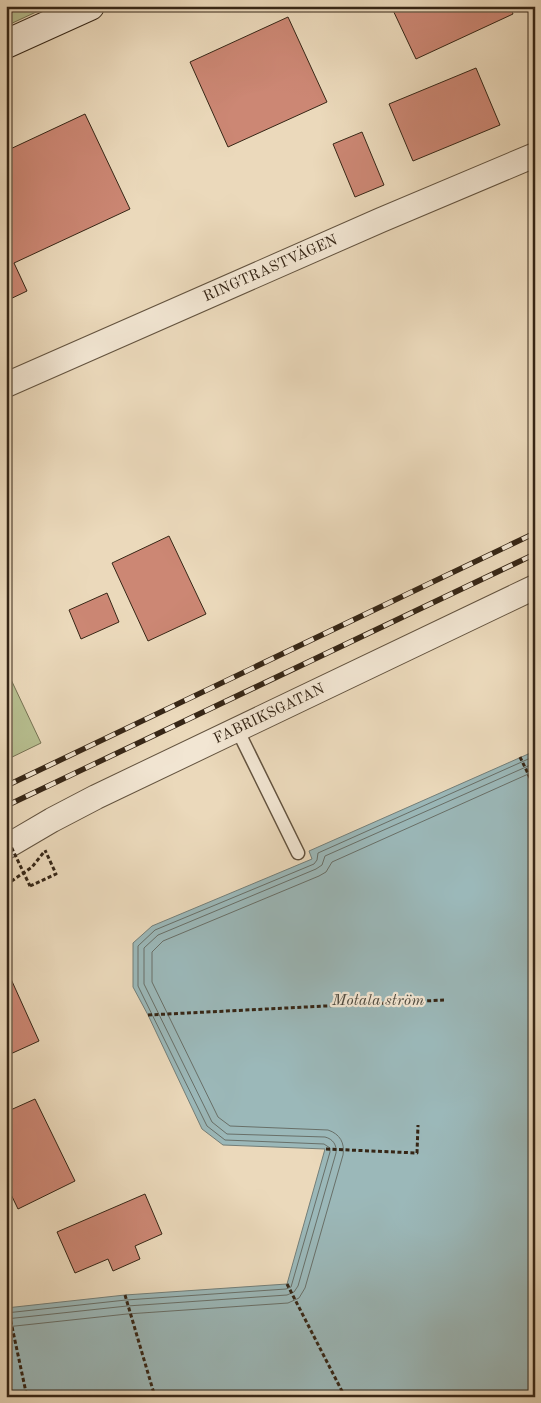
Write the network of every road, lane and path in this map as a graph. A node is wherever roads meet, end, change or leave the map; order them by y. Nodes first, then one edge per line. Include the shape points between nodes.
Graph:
1 (90, 6) edge
2 (6, 44) edge
3 (535, 155) edge
4 (6, 385) edge
5 (535, 587) edge
6 (237, 729) junction
7 (520, 757) dead end
8 (535, 788) edge
9 (6, 836) edge
10 (6, 848) edge
11 (45, 850) dead end
12 (298, 853) dead end
13 (444, 1000) dead end
14 (148, 1015) dead end
15 (418, 1125) dead end
16 (326, 1149) dead end
17 (287, 1284) dead end
18 (125, 1295) dead end
19 (8, 1308) dead end
20 (27, 1397) edge
21 (154, 1397) edge
22 (345, 1397) edge

1 - 2 main road
3 - 4 street, RINGTRASTVÄGEN
5 - 6 street, FABRIKSGATAN
6 - 10 street, FABRIKSGATAN via 96,797
6 - 12 lane
7 - 8 path
9 - 11 path, bridge via 30,886 56,874
13 - 14 path
15 - 16 path via 417,1153
17 - 22 path
18 - 21 path
19 - 20 path

